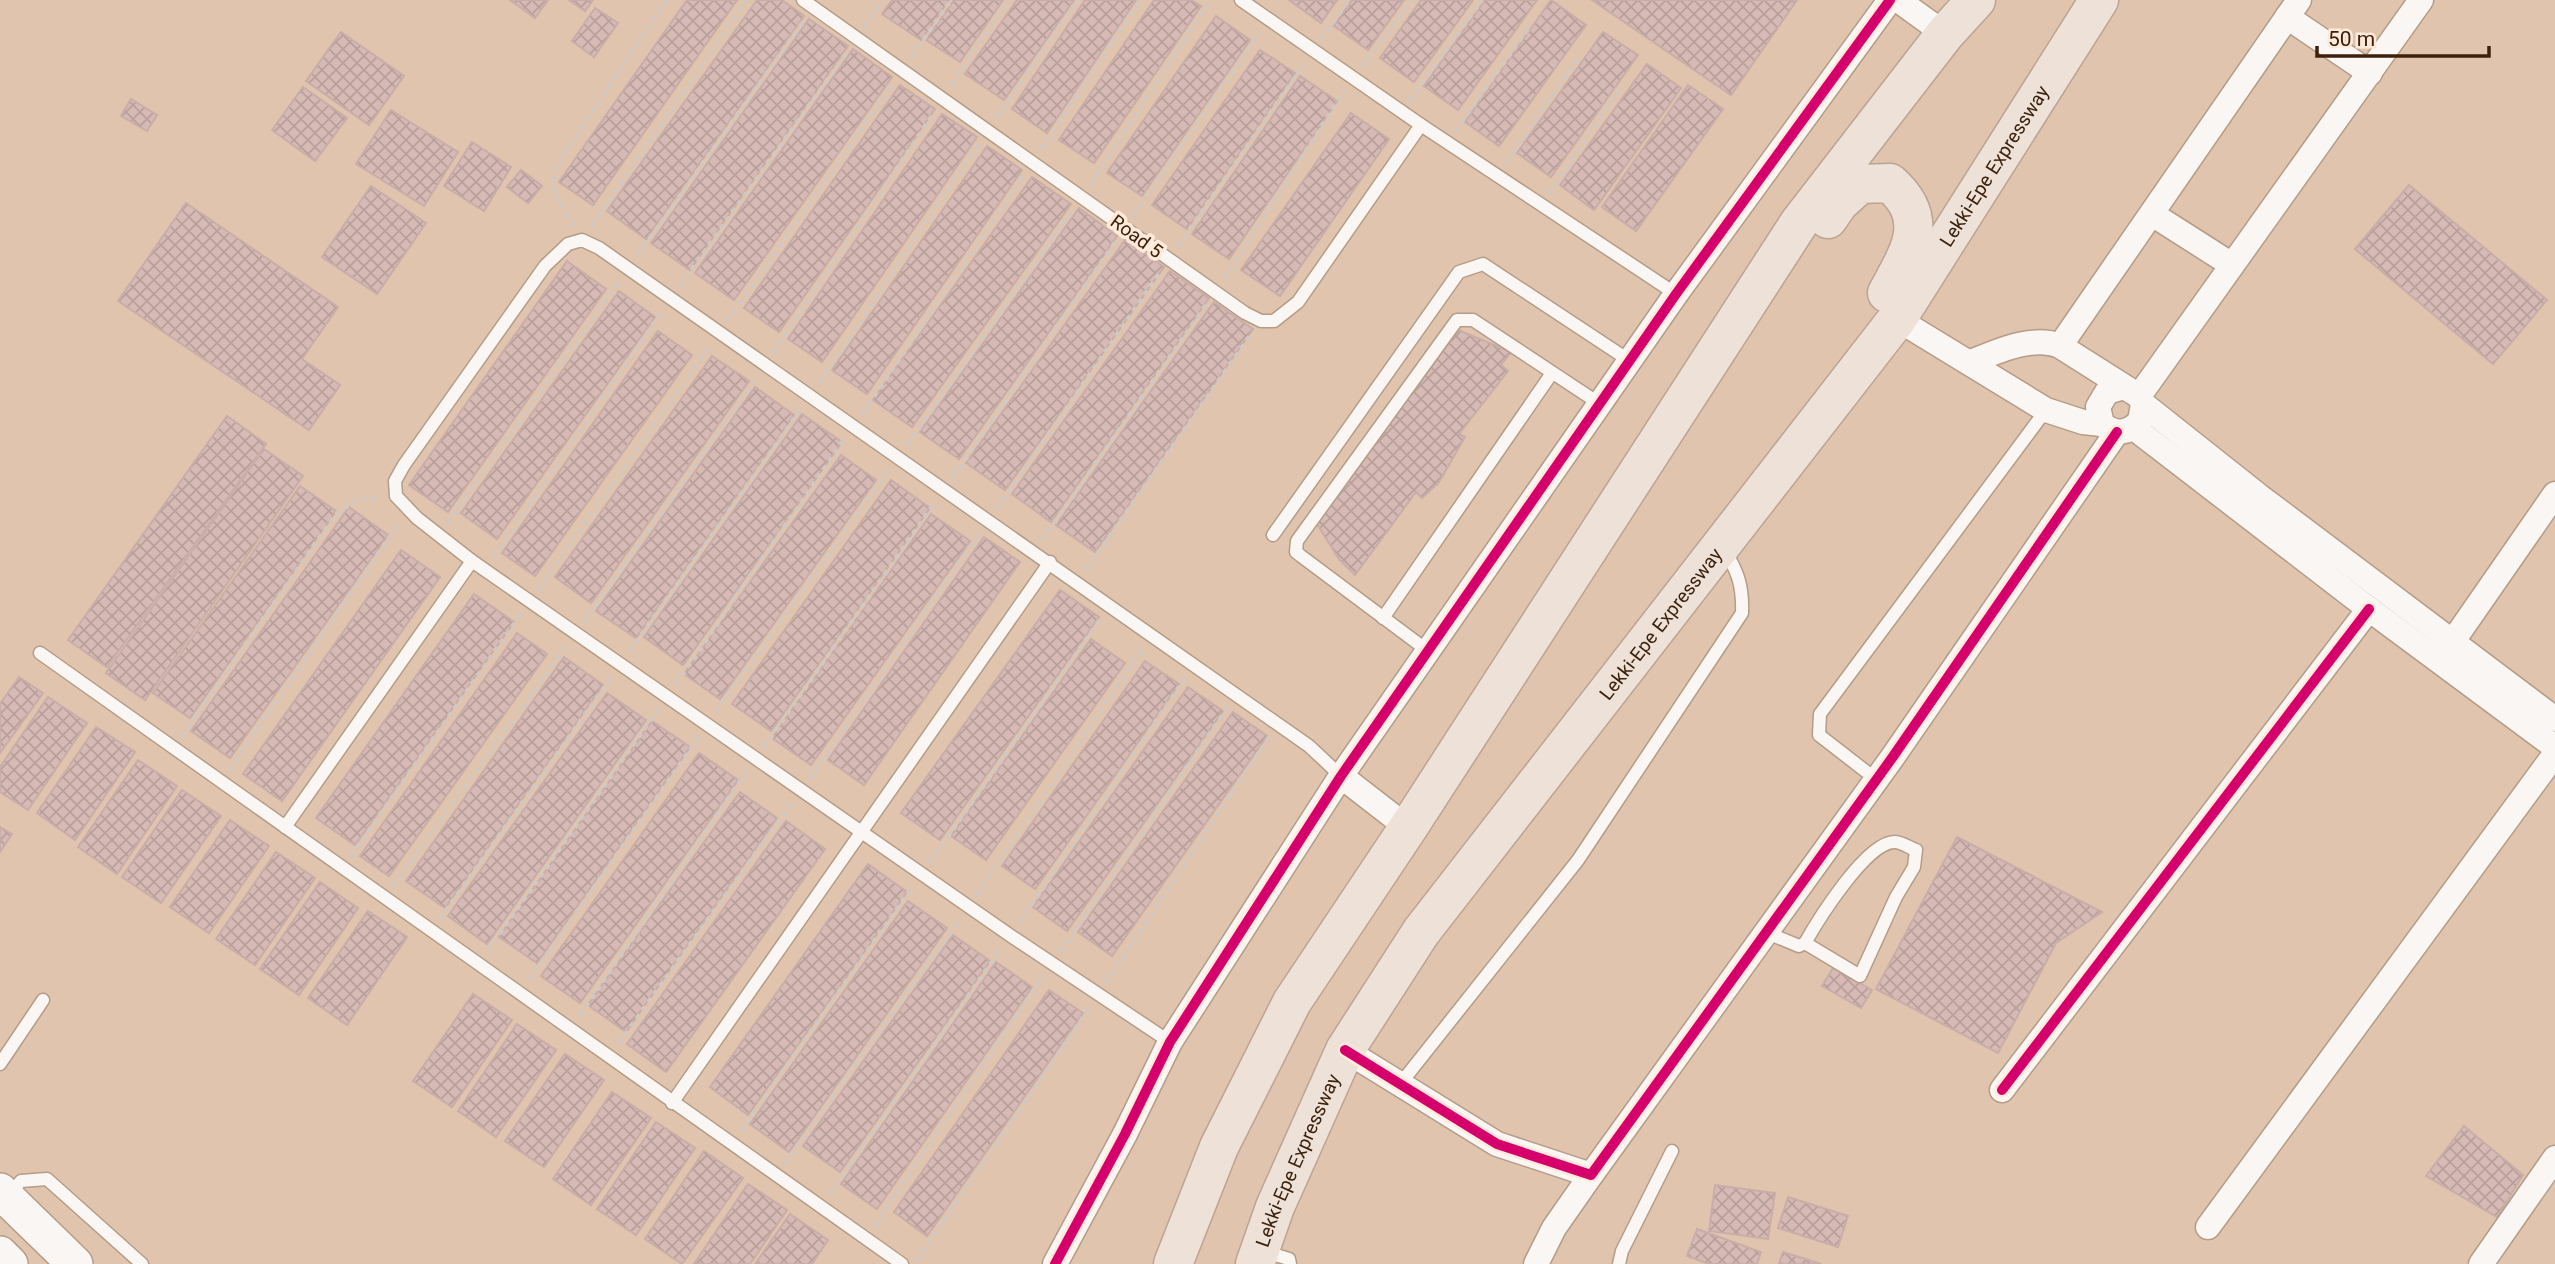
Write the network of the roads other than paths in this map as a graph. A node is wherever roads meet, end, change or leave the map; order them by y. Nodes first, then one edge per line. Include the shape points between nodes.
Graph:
1 (1241, 0) edge
2 (1890, 0) edge
3 (1976, 0) edge
4 (2099, 0) edge
5 (2421, 0) edge
6 (808, 4) edge
7 (1911, 4) edge
8 (2293, 9) edge
9 (1945, 34) junction
10 (2370, 73) junction
11 (1421, 125) junction
12 (2152, 214) junction
13 (2232, 265) junction
14 (1675, 294) junction
15 (1897, 319) junction
16 (2060, 346) junction
17 (1630, 361) junction
18 (1971, 362) junction
19 (1552, 373) junction
20 (1691, 393) junction
21 (2135, 396) junction
22 (1600, 404) junction
23 (2046, 410) junction
24 (2118, 428) junction
25 (2555, 494) edge
26 (1273, 535) dead end
27 (1721, 546) junction
28 (472, 561) junction
29 (1049, 562) junction
30 (2369, 610) junction
31 (1383, 618) junction
32 (2452, 641) junction
33 (1428, 651) junction
34 (40, 653) dead end
35 (2555, 719) edge
36 (1572, 737) junction
37 (2555, 747) edge
38 (2555, 754) edge
39 (1341, 776) junction
40 (1877, 780) junction
41 (285, 827) junction
42 (1408, 828) junction
43 (860, 832) junction
44 (1765, 932) junction
45 (1805, 943) junction
46 (43, 1000) dead end
47 (1170, 1042) junction
48 (1345, 1050) junction
49 (0, 1064) edge
50 (1401, 1083) junction
51 (2002, 1090) dead end
52 (672, 1103) junction
53 (1672, 1151) dead end
54 (2555, 1158) edge
55 (1591, 1175) junction
56 (2, 1197) edge
57 (2208, 1227) dead end
58 (0, 1254) edge
59 (1268, 1259) edge
60 (10, 1264) edge
61 (75, 1264) edge
62 (142, 1264) edge
63 (902, 1264) edge
64 (1055, 1264) edge
65 (1173, 1264) edge
66 (1536, 1264) edge
67 (1619, 1264) edge
68 (2481, 1264) edge

1 - 11 lane
2 - 14 street
3 - 9 highway
4 - 15 highway, Lekki-Epe Expressway
5 - 10 street
6 - 11 lane, Road 5 via 1261,321 1274,321 1298,302
7 - 9 street
8 - 10 street
8 - 12 street
9 - 20 highway via 1799,223
10 - 13 street
11 - 14 lane
12 - 13 street
12 - 16 street
13 - 21 street
14 - 17 street
15 - 18 street
15 - 27 highway, Lekki-Epe Expressway
16 - 18 street via 2047,341 2021,345
16 - 21 street
17 - 22 street
17 - 26 lane via 1482,264 1459,272
18 - 23 street
19 - 22 lane
19 - 31 lane
19 - 31 lane via 1473,320 1457,320 1297,541 1296,551 1301,556
20 - 36 highway via 1738,348 1839,203 1860,184 1890,183 1905,196 1915,220 1911,248 1871,322 1596,667
20 - 42 highway
21 - 24 street via 2140,421
21 - 24 street via 2107,392 2101,398 2098,407
21 - 32 street
22 - 33 street
23 - 24 street
23 - 40 lane via 1820,714 1819,735
24 - 30 street
24 - 40 street
25 - 32 street
27 - 36 highway, Lekki-Epe Expressway
27 - 50 lane via 1738,571 1742,613 1578,860
28 - 29 lane via 396,496 396,481 545,266 568,244 582,240
28 - 41 lane
28 - 43 lane
29 - 39 lane via 1309,746
29 - 43 lane
30 - 37 street
30 - 51 street
31 - 33 lane
32 - 35 street
33 - 39 street
34 - 41 lane
36 - 48 highway, Lekki-Epe Expressway via 1421,932
38 - 57 street
39 - 42 street
39 - 47 street
40 - 44 street
41 - 52 lane
42 - 65 highway via 1292,1002 1219,1147
43 - 47 lane
43 - 52 lane
44 - 45 lane via 1799,946
44 - 55 street
45 - 45 lane via 1860,976 1914,867 1916,850 1895,842 1881,846 1848,879
46 - 49 lane
47 - 64 street
48 - 50 street
48 - 59 highway, Lekki-Epe Expressway via 1313,1117
50 - 55 street via 1497,1144
52 - 63 lane
53 - 67 lane
54 - 68 street
55 - 66 street via 1554,1228
56 - 61 street
56 - 62 lane via 22,1181 47,1179
58 - 60 street

